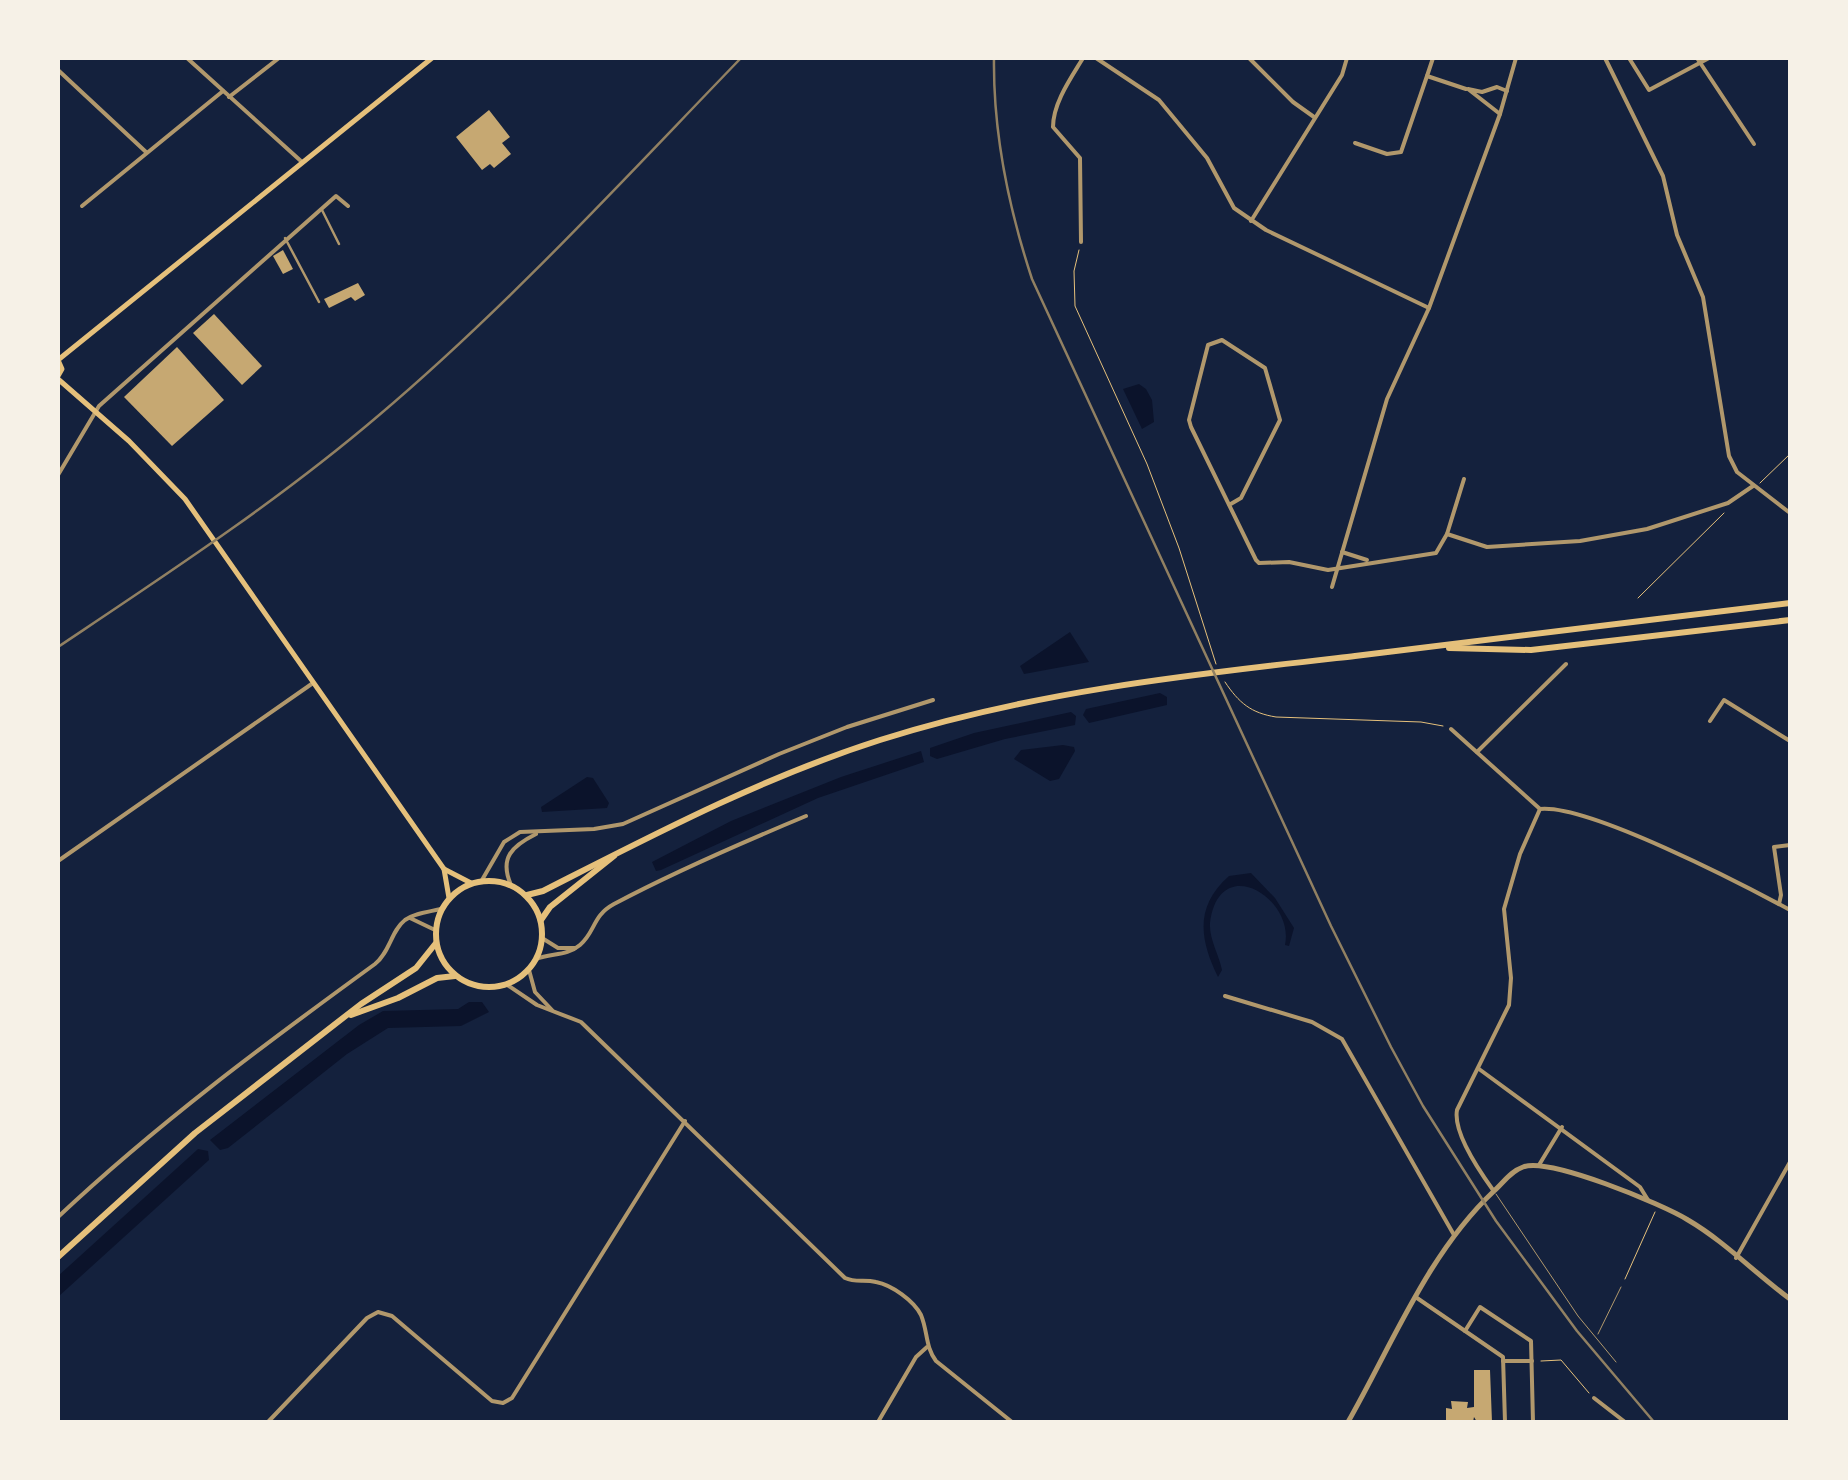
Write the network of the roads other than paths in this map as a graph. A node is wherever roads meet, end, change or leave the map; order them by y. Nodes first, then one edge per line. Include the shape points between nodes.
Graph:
1 (187, 58) edge
2 (279, 58) edge
3 (432, 58) edge
4 (1083, 58) edge
5 (1096, 58) edge
6 (1249, 58) edge
7 (1347, 58) edge
8 (1433, 58) edge
9 (1516, 58) edge
10 (1605, 58) edge
11 (1629, 58) edge
12 (1709, 58) edge
13 (1699, 60) edge
14 (58, 70) edge
15 (1428, 76) junction
16 (1468, 90) junction
17 (222, 91) junction
18 (1507, 91) junction
19 (229, 97) junction
20 (1500, 114) junction
21 (1314, 117) junction
22 (1355, 142) dead end
23 (1754, 144) dead end
24 (146, 152) junction
25 (302, 163) junction
26 (82, 206) dead end
27 (348, 206) dead end
28 (322, 209) junction
29 (1252, 221) junction
30 (285, 238) junction
31 (1081, 242) road end
32 (339, 244) dead end
33 (319, 302) dead end
34 (1428, 308) junction
35 (58, 360) edge
36 (58, 378) edge
37 (94, 414) junction
38 (58, 475) edge
39 (1464, 479) dead end
40 (1754, 486) junction
41 (1229, 505) junction
42 (1790, 513) edge
43 (1446, 534) junction
44 (1342, 552) junction
45 (1371, 561) junction
46 (1339, 566) junction
47 (1332, 587) dead end
48 (1790, 599) edge
49 (1790, 622) edge
50 (1430, 647) junction
51 (1566, 664) dead end
52 (314, 682) junction
53 (933, 700) dead end
54 (1710, 721) dead end
55 (1450, 729) road end
56 (1790, 741) edge
57 (1478, 752) junction
58 (1540, 809) junction
59 (806, 816) dead end
60 (536, 834) junction
61 (1790, 845) edge
62 (622, 849) junction
63 (58, 861) edge
64 (444, 870) junction
65 (482, 880) junction
66 (470, 883) junction
67 (512, 885) junction
68 (527, 896) junction
69 (448, 898) junction
70 (1778, 904) junction
71 (441, 909) junction
72 (1790, 910) edge
73 (410, 918) junction
74 (540, 920) junction
75 (435, 930) junction
76 (542, 938) junction
77 (436, 944) junction
78 (575, 948) junction
79 (536, 958) junction
80 (528, 970) junction
81 (456, 976) junction
82 (506, 984) junction
83 (1224, 996) dead end
84 (552, 1010) junction
85 (350, 1016) junction
86 (1479, 1069) junction
87 (685, 1122) junction
88 (1562, 1127) junction
89 (1790, 1162) edge
90 (1539, 1165) junction
91 (1494, 1191) junction
92 (1650, 1202) junction
93 (58, 1216) edge
94 (1454, 1236) junction
95 (58, 1257) edge
96 (1736, 1258) junction
97 (1621, 1287) road end
98 (1417, 1298) junction
99 (1790, 1299) edge
100 (1465, 1331) junction
101 (1597, 1337) junction
102 (927, 1347) junction
103 (1504, 1361) junction
104 (1532, 1361) junction
105 (1616, 1362) dead end
106 (1594, 1398) road end
107 (268, 1422) edge
108 (878, 1422) edge
109 (1012, 1422) edge
110 (1348, 1422) edge
111 (1505, 1422) edge
112 (1533, 1422) edge
113 (1625, 1422) edge

1 - 17 street
2 - 19 street
3 - 25 main road
4 - 31 street via 1052,120 1080,158
5 - 29 street via 1158,100 1207,158 1234,208
6 - 21 street
7 - 21 street
8 - 15 street
9 - 18 street
10 - 40 street via 1663,176 1703,297 1729,456
11 - 13 street via 1649,90
12 - 13 street
13 - 23 street
14 - 24 street
15 - 16 street
15 - 22 street via 1400,152
16 - 18 street
16 - 20 street
17 - 19 street
17 - 24 street
18 - 20 street
19 - 25 street
20 - 34 street
21 - 29 street
24 - 26 street
25 - 35 main road
27 - 28 street via 336,196
28 - 30 street
28 - 32 street
29 - 34 street
30 - 33 street
30 - 37 street
34 - 44 street via 1387,398
35 - 36 main road
36 - 37 main road
37 - 38 street
37 - 52 main road via 185,499
39 - 43 street
40 - 42 street
40 - 43 street via 1728,503 1647,529 1580,541 1487,548
41 - 41 street via 1240,498 1280,420 1265,368 1215,340 1208,345 1189,420
41 - 46 street via 1259,563
43 - 45 street via 1436,554
44 - 45 street
44 - 46 street
45 - 46 street
46 - 47 street
48 - 50 highway
49 - 50 highway via 1532,650
50 - 62 highway via 1150,681 955,719 783,775
51 - 57 street
52 - 63 street
52 - 64 main road
53 - 60 street via 779,754 623,824
54 - 56 street via 1724,700
55 - 57 street
57 - 58 street
58 - 70 street via 1574,812
58 - 86 street via 1504,910 1510,1005
59 - 78 street via 616,904 594,920
60 - 65 street via 520,832 504,842
60 - 67 street via 506,858
61 - 70 street via 1774,847
62 - 68 highway
62 - 74 highway
64 - 66 main road
64 - 69 main road
65 - 66 highway
65 - 67 highway
66 - 69 highway
67 - 68 highway
68 - 74 highway
69 - 71 highway
70 - 72 street
71 - 73 street
71 - 75 highway
73 - 75 street
73 - 93 street via 380,960 184,1106
74 - 76 highway
75 - 77 highway
76 - 78 street
76 - 79 highway
77 - 81 highway
77 - 85 highway via 416,968
78 - 79 street
79 - 80 highway
80 - 82 highway
80 - 84 street via 535,992
81 - 82 highway via 477,986
81 - 85 highway via 436,978
82 - 84 street
83 - 94 street via 1312,1022 1342,1039
84 - 87 street via 581,1022
85 - 95 highway via 195,1133
86 - 88 street
86 - 91 street via 1455,1120
87 - 102 street via 844,1278 877,1282 914,1304
87 - 107 street via 512,1398 492,1401 392,1316 378,1312
88 - 90 street
88 - 92 street
89 - 96 street
90 - 91 street via 1516,1170
90 - 92 street
91 - 94 street
91 - 101 lane
92 - 96 street via 1688,1220
94 - 98 street
96 - 99 street
97 - 101 lane
98 - 100 street
98 - 110 street
100 - 103 street
100 - 104 street via 1480,1307 1531,1341
101 - 105 lane
102 - 108 street
102 - 109 street
103 - 104 street
103 - 111 street
104 - 112 street
106 - 113 street

